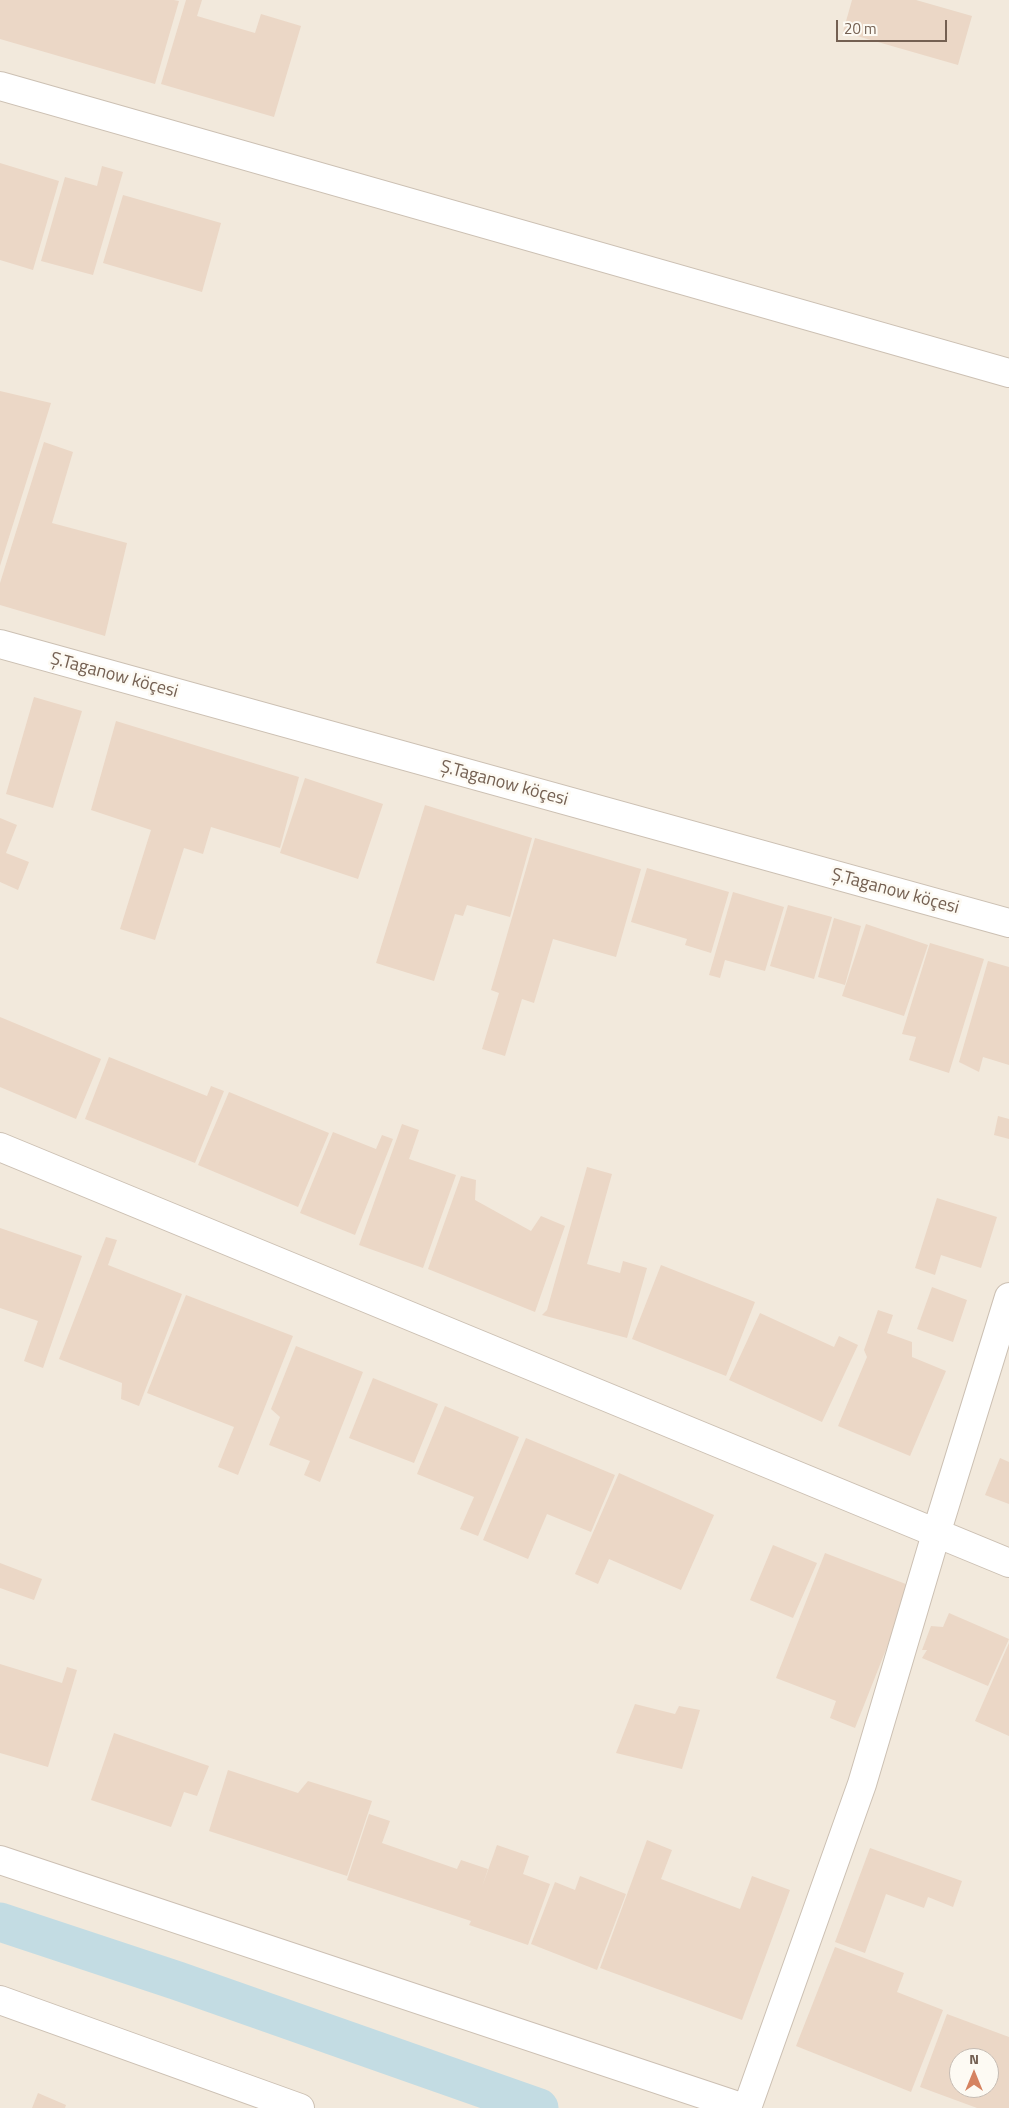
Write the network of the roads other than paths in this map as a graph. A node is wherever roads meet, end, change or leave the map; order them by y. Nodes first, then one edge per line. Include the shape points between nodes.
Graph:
1 (0, 86) edge
2 (1009, 373) edge
3 (0, 644) edge
4 (1009, 923) edge
5 (0, 1147) edge
6 (1009, 1297) edge
7 (936, 1534) junction
8 (1009, 1563) edge
9 (0, 1860) edge
10 (0, 2000) edge
11 (300, 2108) edge
12 (745, 2108) edge

1 - 2 street
3 - 4 street, Ş.Taganow köçesi
5 - 7 street
6 - 7 street
7 - 8 street
7 - 12 street via 862,1784
9 - 12 street
10 - 11 street

